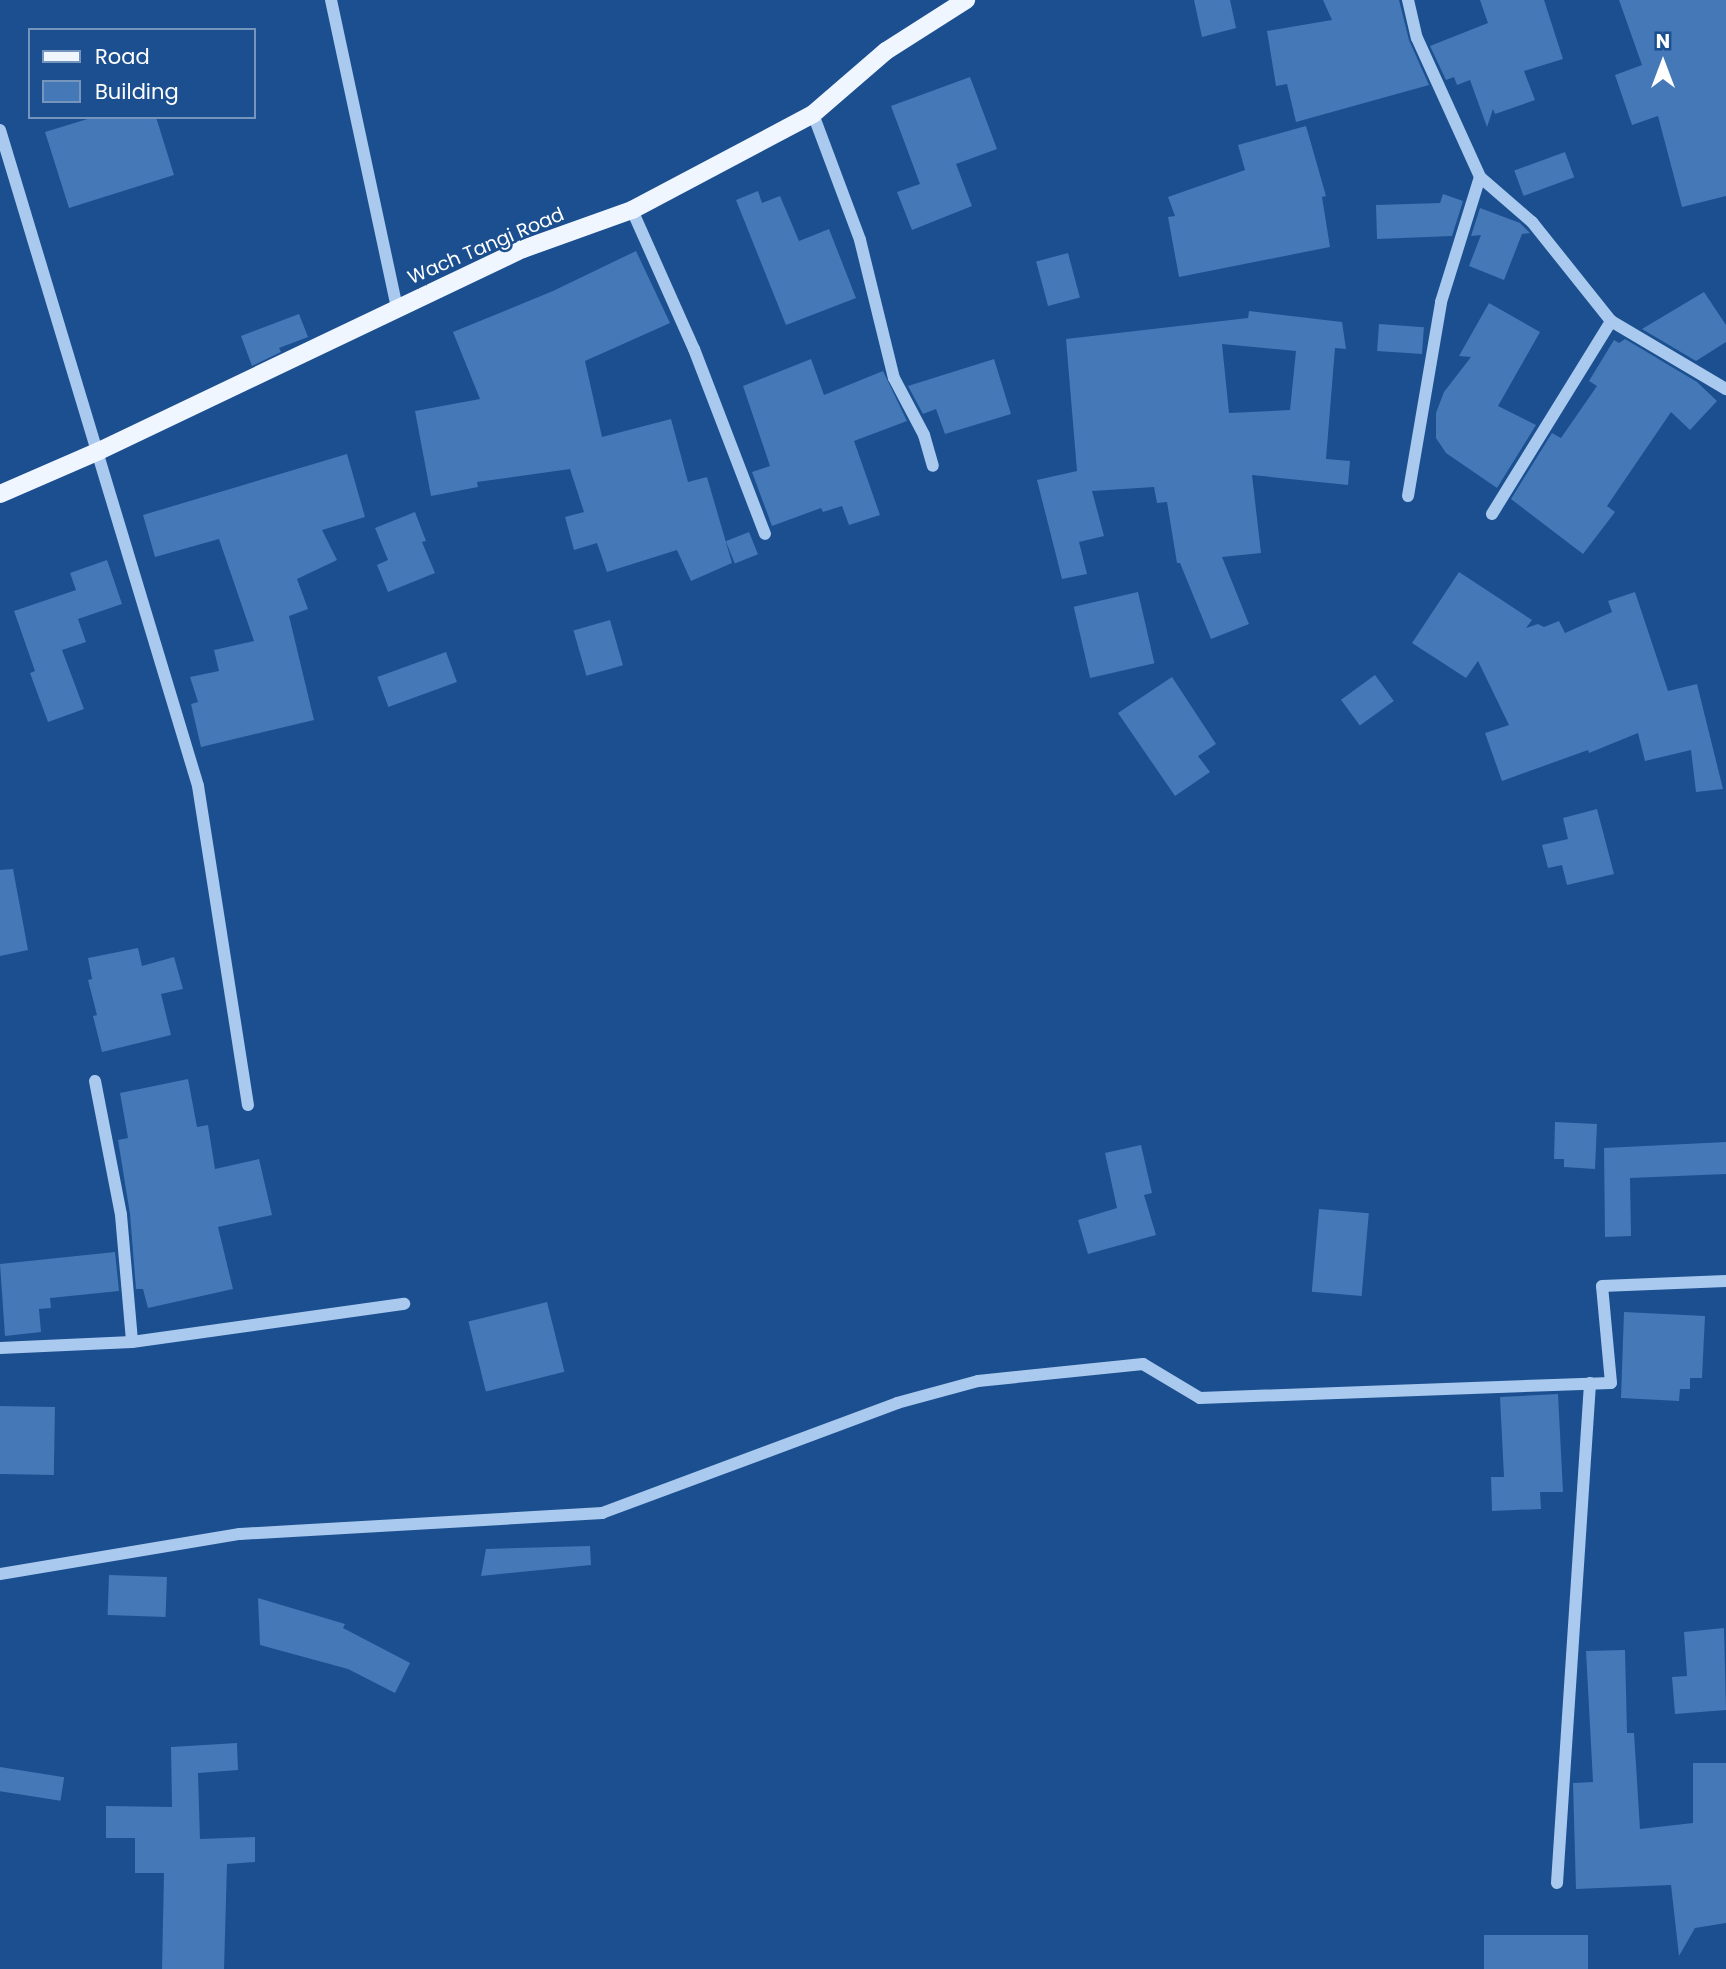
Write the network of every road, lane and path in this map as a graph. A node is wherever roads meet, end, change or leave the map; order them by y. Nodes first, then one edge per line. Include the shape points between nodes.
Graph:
1 (331, 0) edge
2 (966, 0) edge
3 (1408, 0) edge
4 (813, 114) junction
5 (0, 130) edge
6 (1480, 177) junction
7 (632, 210) junction
8 (397, 307) junction
9 (1611, 321) junction
10 (1726, 389) edge
11 (99, 451) junction
12 (933, 466) dead end
13 (0, 494) edge
14 (1408, 496) dead end
15 (1492, 514) dead end
16 (765, 534) dead end
17 (95, 1080) dead end
18 (248, 1105) dead end
19 (1726, 1281) edge
20 (404, 1304) dead end
21 (132, 1342) junction
22 (0, 1348) edge
23 (1590, 1383) junction
24 (0, 1574) edge
25 (1557, 1883) dead end

1 - 8 street
2 - 4 main road, Wach Tangi Road via 886,51
3 - 6 street via 1418,38
4 - 7 main road, Wach Tangi Road
4 - 12 street via 860,240 894,377 924,435
5 - 11 street
6 - 9 street via 1532,222
6 - 14 street via 1441,302
7 - 8 main road, Wach Tangi Road via 523,249
7 - 16 street via 694,349
8 - 11 main road, Wach Tangi Road
9 - 10 street
9 - 15 street
11 - 13 main road, Wach Tangi Road
11 - 18 street via 198,786
17 - 21 street via 121,1215
19 - 23 street via 1602,1286 1611,1383
20 - 21 street
21 - 22 street
23 - 24 street via 1200,1398 1143,1364 978,1381 897,1402 602,1513 240,1534
23 - 25 street

